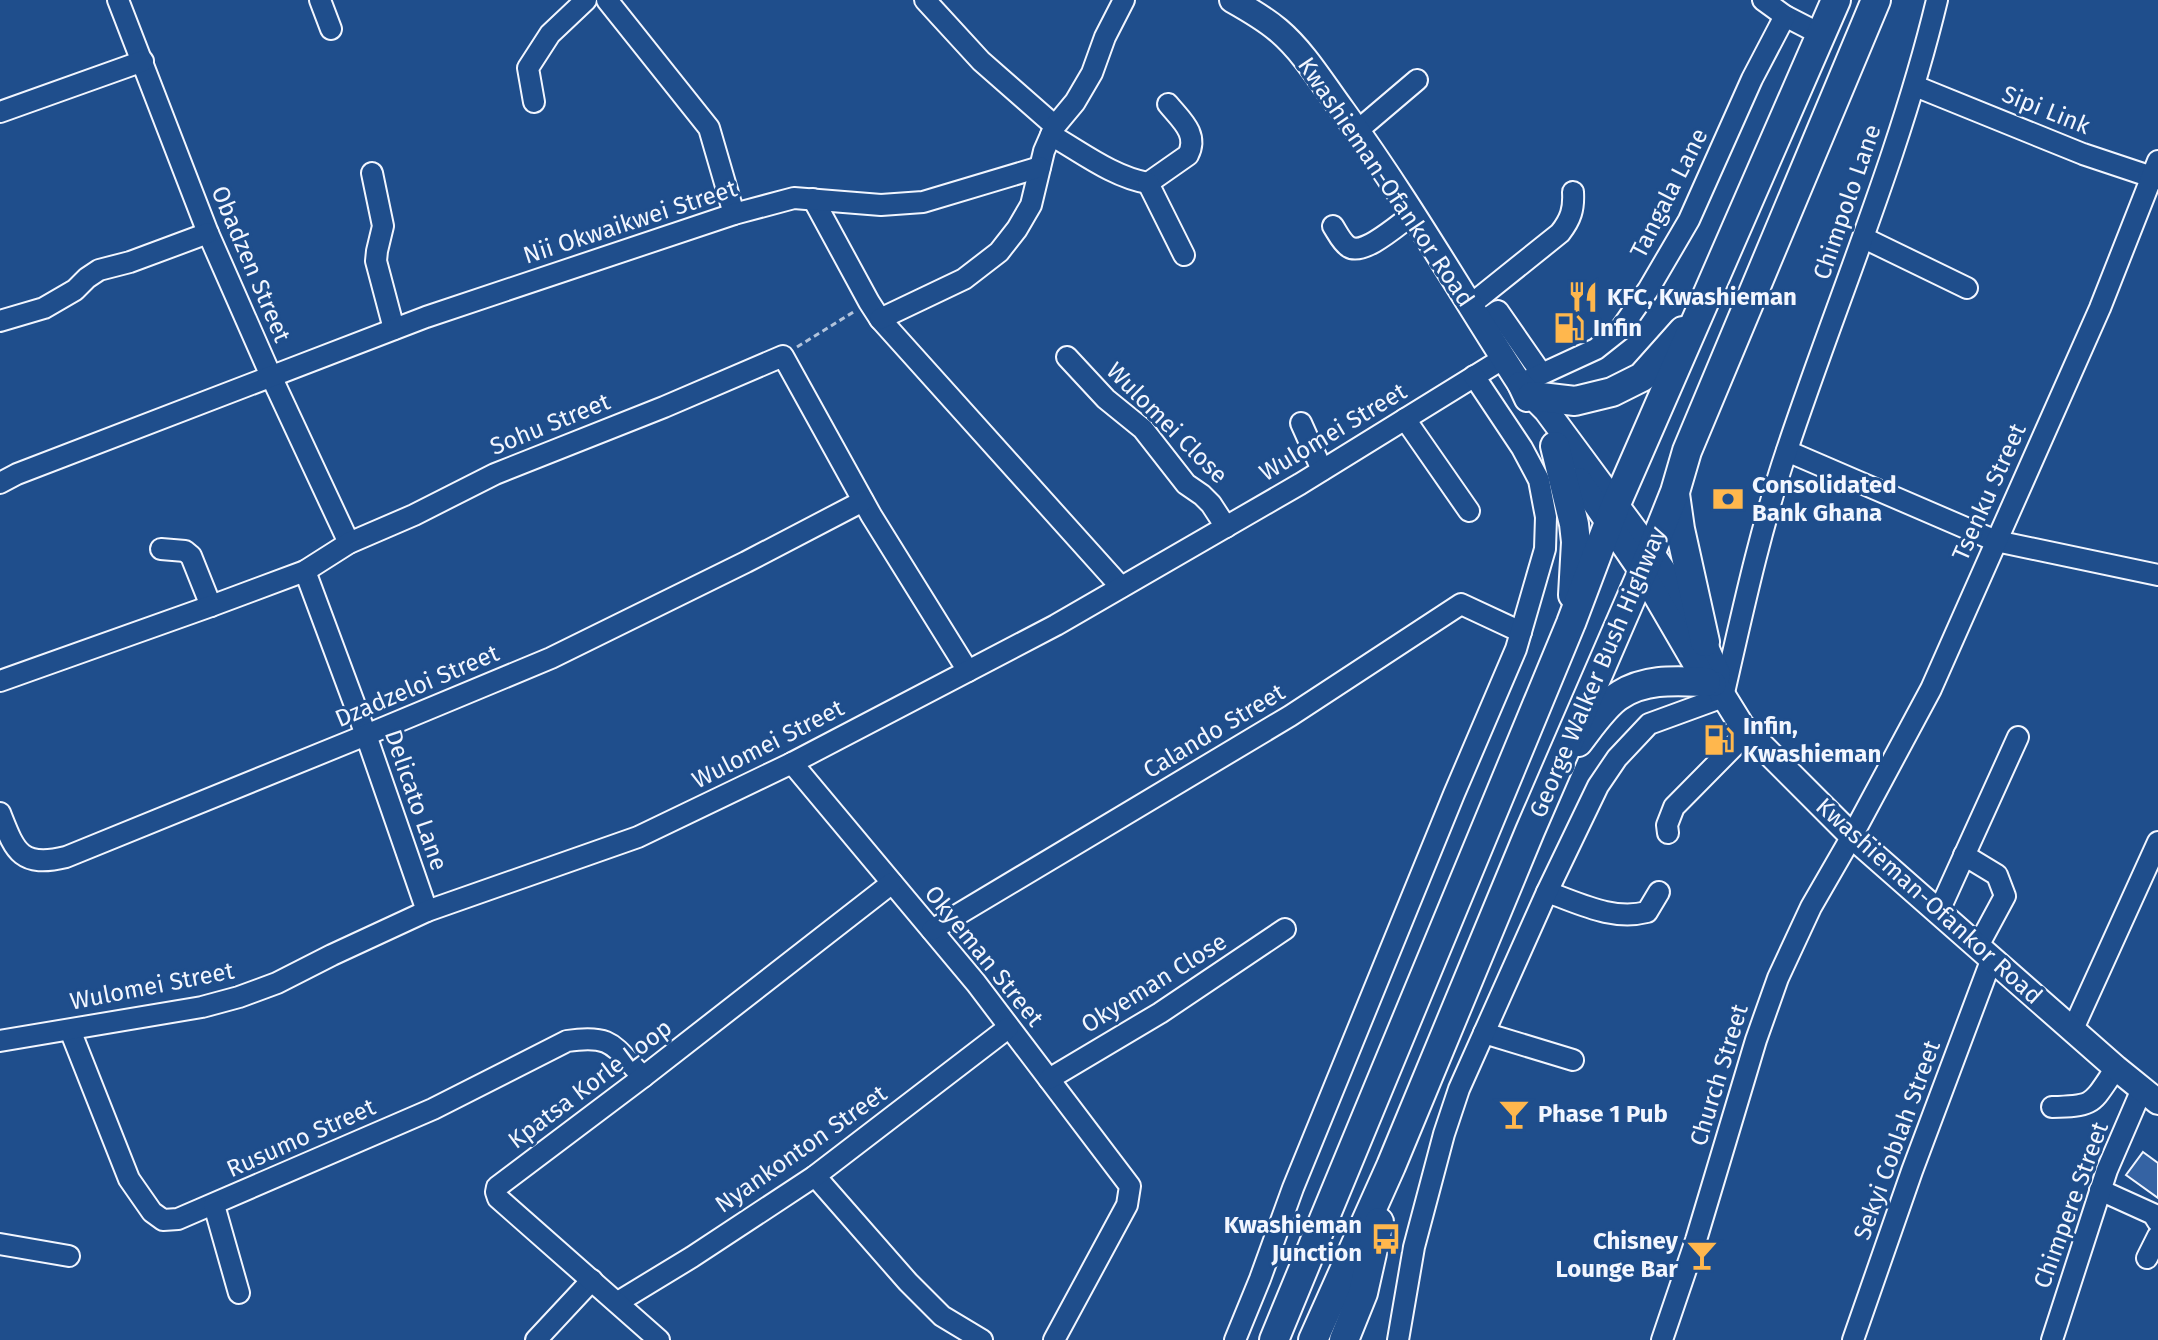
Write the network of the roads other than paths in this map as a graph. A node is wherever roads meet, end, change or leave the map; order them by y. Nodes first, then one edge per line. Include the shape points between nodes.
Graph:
1 (118, 0) edge
2 (320, 0) edge
3 (586, 0) edge
4 (607, 0) edge
5 (925, 0) edge
6 (1124, 0) edge
7 (1763, 0) edge
8 (1836, 0) edge
9 (1876, 0) edge
10 (1937, 0) edge
11 (1235, 1) edge
12 (1785, 16) junction
13 (331, 29) dead end
14 (1822, 35) junction
15 (143, 61) junction
16 (1417, 80) dead end
17 (1915, 86) junction
18 (534, 102) dead end
19 (1168, 104) dead end
20 (0, 112) edge
21 (1053, 130) junction
22 (1357, 131) junction
23 (1040, 167) junction
24 (2156, 172) edge
25 (372, 173) dead end
26 (1148, 183) junction
27 (1573, 192) dead end
28 (813, 199) junction
29 (734, 214) junction
30 (1412, 215) junction
31 (1333, 226) dead end
32 (208, 233) junction
33 (1864, 238) junction
34 (1184, 255) dead end
35 (1967, 288) dead end
36 (1709, 294) junction
37 (874, 310) junction
38 (1475, 314) junction
39 (0, 321) edge
40 (394, 329) junction
41 (1067, 357) dead end
42 (1504, 358) junction
43 (271, 376) junction
44 (1474, 376) junction
45 (1531, 384) junction
46 (1405, 419) junction
47 (1301, 423) dead end
48 (1555, 446) junction
49 (1787, 451) junction
50 (1322, 470) junction
51 (0, 483) edge
52 (1675, 492) junction
53 (863, 501) junction
54 (1469, 511) dead end
55 (1612, 514) junction
56 (1226, 527) junction
57 (1996, 541) junction
58 (349, 543) junction
59 (161, 549) dead end
60 (1646, 562) junction
61 (305, 571) junction
62 (2158, 575) edge
63 (1121, 587) junction
64 (211, 606) junction
65 (1571, 623) junction
66 (1521, 632) junction
67 (1705, 642) junction
68 (968, 671) junction
69 (0, 681) edge
70 (1715, 688) junction
71 (1748, 732) junction
72 (366, 735) junction
73 (2018, 737) dead end
74 (792, 763) junction
75 (1557, 768) junction
76 (0, 813) edge
77 (1668, 833) dead end
78 (1852, 836) junction
79 (2158, 842) edge
80 (1964, 855) junction
81 (892, 883) junction
82 (1547, 892) junction
83 (1659, 892) dead end
84 (427, 911) junction
85 (1939, 911) junction
86 (1285, 929) dead end
87 (932, 930) junction
88 (1985, 952) junction
89 (1008, 1028) junction
90 (2073, 1029) junction
91 (70, 1030) junction
92 (1484, 1033) junction
93 (0, 1041) edge
94 (1573, 1060) dead end
95 (2116, 1068) junction
96 (643, 1077) junction
97 (1049, 1079) junction
98 (2150, 1095) edge
99 (2052, 1107) dead end
100 (1391, 1166) junction
101 (815, 1176) junction
102 (2100, 1190) junction
103 (214, 1205) junction
104 (2158, 1222) edge
105 (2158, 1236) edge
106 (0, 1244) edge
107 (69, 1256) dead end
108 (2147, 1258) dead end
109 (592, 1280) junction
110 (239, 1293) dead end
111 (618, 1302) junction
112 (536, 1340) edge
113 (659, 1340) edge
114 (982, 1340) edge
115 (1054, 1340) edge
116 (1235, 1340) edge
117 (1274, 1340) edge
118 (1313, 1340) edge
119 (1344, 1340) edge
120 (1398, 1340) edge
121 (1662, 1340) edge
122 (1853, 1340) edge
123 (2052, 1340) edge

1 - 15 street, Obadzen Street
2 - 13 street
3 - 18 street via 550,34 528,68
4 - 29 street via 709,128
5 - 21 street
6 - 21 street via 1092,73
7 - 12 street
8 - 14 highway, George Walker Bush Highway
9 - 52 highway, George Walker Bush Highway via 1687,451
10 - 17 street, Chimpolo Lane
11 - 22 main road, Kwashieman-Ofankor Road via 1297,49
12 - 14 street
12 - 45 street, Tangala Lane via 1689,220 1648,290 1620,330
14 - 36 highway, George Walker Bush Highway
15 - 20 street
15 - 32 street, Obadzen Street
16 - 22 street
17 - 24 street, Sipi Link via 2083,154
17 - 33 street, Chimpolo Lane
19 - 26 street via 1188,129 1192,148
21 - 23 street
21 - 26 street via 1115,172
22 - 30 main road, Kwashieman-Ofankor Road
23 - 28 street, Nii Okwaikwei Street via 923,202 881,205
23 - 37 street via 1031,205 999,252 964,279
24 - 57 street, Tsenku Street
25 - 40 street via 383,226 376,261
26 - 34 street
27 - 38 street via 1574,208 1560,233
28 - 29 street, Nii Okwaikwei Street via 794,198
28 - 37 street
29 - 40 street, Nii Okwaikwei Street
30 - 31 street via 1365,248 1346,246
30 - 38 main road, Kwashieman-Ofankor Road
32 - 39 street via 99,270 44,308
32 - 43 street, Obadzen Street
33 - 35 street
33 - 49 street, Chimpolo Lane
36 - 45 highway via 1642,377 1612,392 1575,401
36 - 55 highway, George Walker Bush Highway
37 - 63 street
38 - 42 main road, Kwashieman-Ofankor Road
38 - 45 street via 1498,311
40 - 43 street, Nii Okwaikwei Street
41 - 56 street, Wulomei Close via 1143,429
42 - 44 street, Wulomei Street
42 - 45 main road, Kwashieman-Ofankor Road
43 - 51 street, Nii Okwaikwei Street
43 - 58 street, Obadzen Street
44 - 46 street, Wulomei Street
44 - 66 street via 1539,480 1546,517 1545,549
45 - 48 main road, Kwashieman-Ofankor Road via 1535,417
45 - 55 main road, Kwashieman-Ofankor Road
46 - 50 street, Wulomei Street
46 - 54 street
47 - 50 street
48 - 55 main road, Kwashieman-Ofankor Road
48 - 65 highway via 1576,542
49 - 57 street
49 - 70 street, Chimpolo Lane
50 - 56 street, Wulomei Street
52 - 60 highway, George Walker Bush Highway
52 - 67 highway
53 - 58 street, Sohu Street via 783,356 495,474
53 - 68 street
53 - 72 street, Dzadzeloi Street via 551,658
55 - 60 main road, Kwashieman-Ofankor Road
55 - 65 highway, George Walker Bush Highway
56 - 63 street, Wulomei Street
57 - 62 street
57 - 78 street, Tsenku Street via 1931,689
58 - 61 street, Sohu Street
59 - 64 street via 191,556
60 - 67 main road, Kwashieman-Ofankor Road via 1689,609
60 - 70 main road, Kwashieman-Ofankor Road
60 - 75 highway, George Walker Bush Highway
61 - 64 street, Sohu Street
61 - 72 street, Delicato Lane
63 - 68 street, Wulomei Street
64 - 69 street, Sohu Street
65 - 117 highway, George Walker Bush Highway
66 - 87 street, Calando Street via 1461,604 1290,716
66 - 116 street
67 - 70 main road, Kwashieman-Ofankor Road via 1718,674
68 - 74 street, Wulomei Street
70 - 71 main road, Kwashieman-Ofankor Road
70 - 75 highway via 1666,680 1618,695
70 - 82 street via 1649,724 1617,758
71 - 77 street via 1674,807
71 - 78 main road, Kwashieman-Ofankor Road
72 - 76 street, Dzadzeloi Street via 66,857 31,859 21,854
72 - 84 street, Delicato Lane
73 - 80 street
74 - 81 street, Okyeman Street
74 - 84 street, Wulomei Street via 638,837
75 - 100 highway, George Walker Bush Highway
78 - 85 main road, Kwashieman-Ofankor Road
78 - 121 street, Church Street via 1778,978
79 - 90 street
80 - 85 street
80 - 88 street, Sekyi Coblah Street via 1997,875 2005,896
81 - 87 street, Okyeman Street
81 - 96 street, Kpatsa Korle Loop
82 - 83 street via 1603,913 1629,915 1647,912
82 - 92 street
84 - 91 street, Wulomei Street via 239,997
85 - 88 main road, Kwashieman-Ofankor Road
86 - 97 street, Okyeman Close
87 - 89 street, Okyeman Street
88 - 90 main road, Kwashieman-Ofankor Road
88 - 122 street, Sekyi Coblah Street
89 - 97 street, Okyeman Street
89 - 101 street, Nyankonton Street
90 - 95 main road, Kwashieman-Ofankor Road
91 - 93 street, Wulomei Street
91 - 103 street, Rusumo Street via 129,1179 152,1212 163,1220 178,1219
92 - 94 street
92 - 120 street via 1444,1134 1414,1247
95 - 98 main road, Kwashieman-Ofankor Road
95 - 99 street via 2089,1104
96 - 103 street, Rusumo Street via 609,1041 567,1041 433,1109
96 - 109 street, Kpatsa Korle Loop via 497,1187 498,1198
97 - 115 street, Okyeman Street via 1130,1186 1127,1205
98 - 102 street, Chimpere Street
100 - 118 highway, George Walker Bush Highway
100 - 119 highway via 1363,1293
101 - 111 street, Nyankonton Street
101 - 114 street via 942,1316
102 - 104 street via 2153,1214
102 - 123 street, Chimpere Street
103 - 110 street
105 - 108 street
106 - 107 street
109 - 111 street, Kpatsa Korle Loop
109 - 112 street
111 - 113 street, Kpatsa Korle Loop

